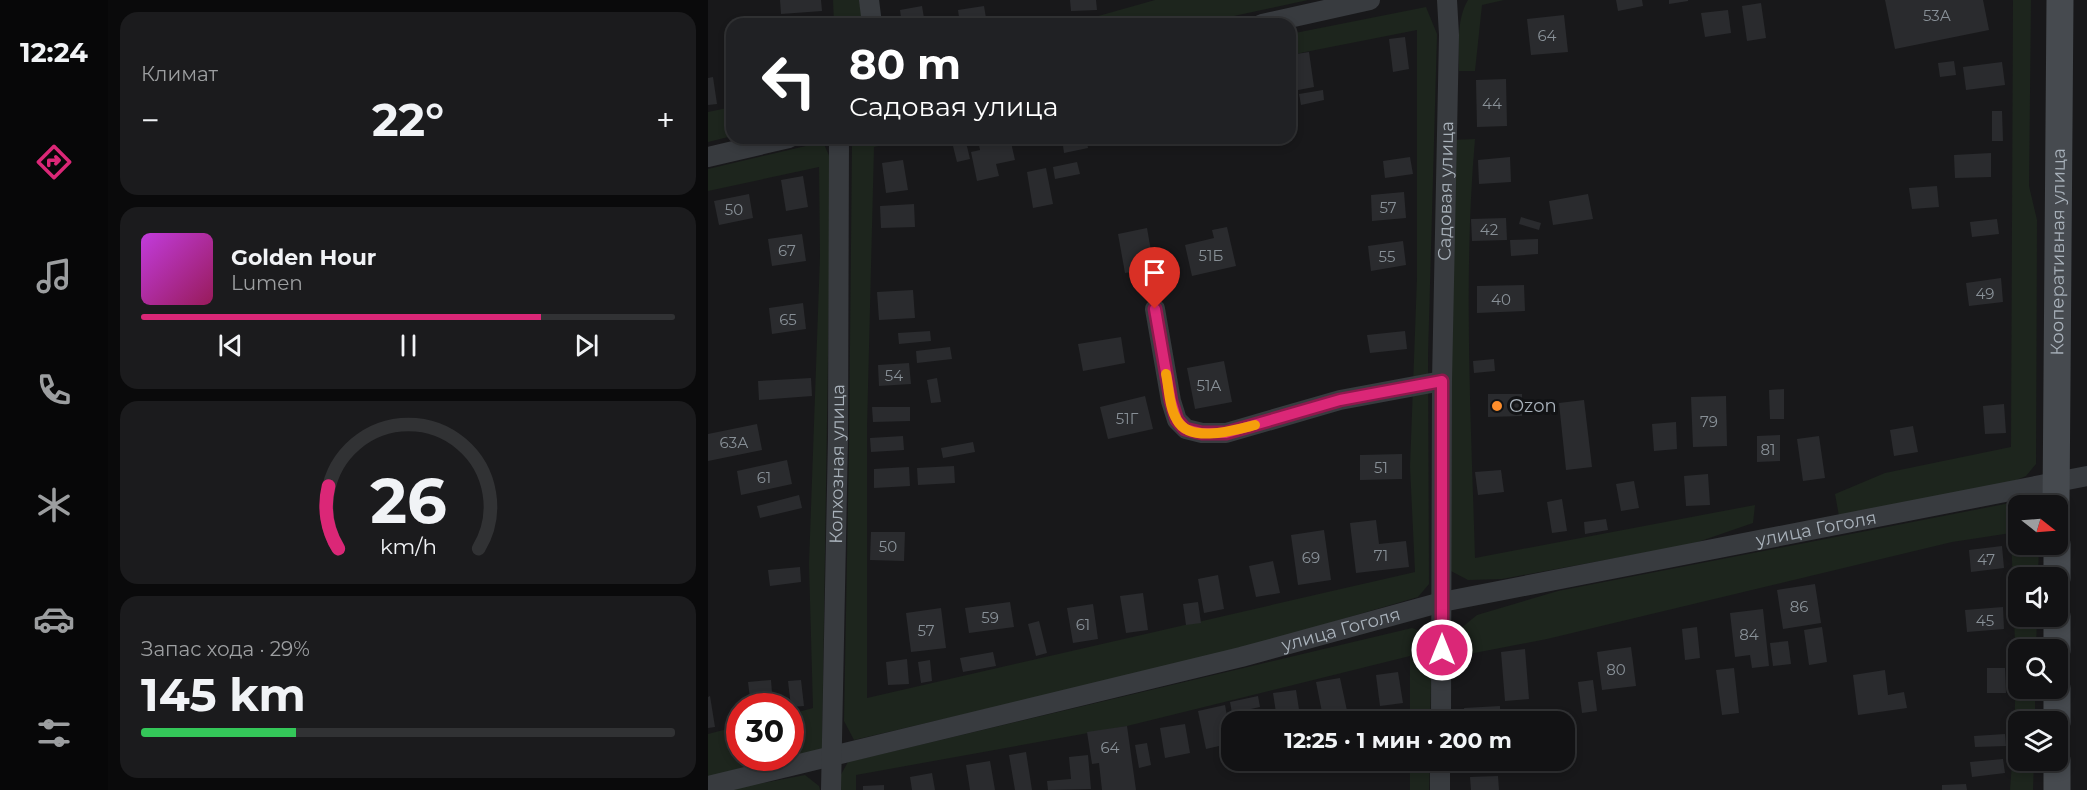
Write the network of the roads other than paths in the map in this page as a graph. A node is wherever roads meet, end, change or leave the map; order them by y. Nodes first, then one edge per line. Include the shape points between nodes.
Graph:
1 (869, 0) edge
2 (1370, 0) edge
3 (1447, 0) edge
4 (2060, 0) edge
5 (871, 18) edge
6 (1289, 18) edge
7 (763, 144) edge
8 (839, 144) edge
9 (708, 157) edge
10 (1155, 309) dead end
11 (1442, 381) junction
12 (2087, 476) edge
13 (2056, 494) edge
14 (1442, 602) junction
15 (1441, 711) edge
16 (831, 758) junction
17 (1440, 771) edge
18 (2057, 771) edge
19 (708, 786) edge
20 (831, 790) edge
21 (1440, 790) edge
22 (2057, 790) edge

1 - 5 street
2 - 6 street
3 - 11 street, Садовая улица
4 - 13 street, Кооперативная улица
7 - 9 street
8 - 16 street, Колхозная улица
10 - 11 street via 1171,401 1177,420 1185,429 1226,433 1340,400
11 - 14 street, Садовая улица
12 - 13 street, улица Гоголя
13 - 14 street, улица Гоголя
14 - 15 street, Садовая улица
14 - 16 street, улица Гоголя via 1241,657
16 - 19 street, улица Гоголя
16 - 20 street, Колхозная улица
17 - 21 street
18 - 22 street

